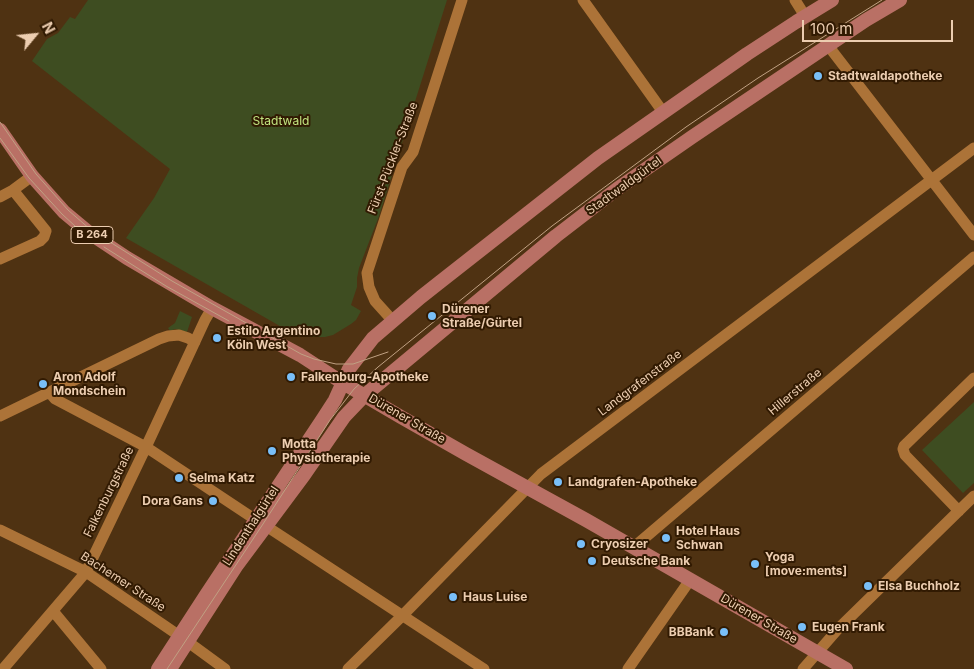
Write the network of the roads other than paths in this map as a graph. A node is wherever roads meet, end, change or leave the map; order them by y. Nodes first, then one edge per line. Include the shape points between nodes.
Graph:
1 (462, 0) edge
2 (583, 0) edge
3 (795, 0) edge
4 (832, 0) edge
5 (900, 0) edge
6 (805, 16) junction
7 (829, 45) junction
8 (663, 112) junction
9 (0, 130) edge
10 (974, 148) edge
11 (32, 176) junction
12 (932, 180) junction
13 (13, 190) junction
14 (0, 197) edge
15 (974, 234) edge
16 (974, 257) edge
17 (0, 260) edge
18 (212, 308) junction
19 (392, 321) junction
20 (195, 342) junction
21 (974, 378) edge
22 (343, 383) junction
23 (49, 392) junction
24 (364, 395) junction
25 (0, 416) edge
26 (146, 447) junction
27 (528, 487) junction
28 (974, 496) edge
29 (959, 511) junction
30 (261, 523) junction
31 (0, 530) edge
32 (634, 547) junction
33 (86, 572) junction
34 (690, 580) junction
35 (53, 611) junction
36 (403, 615) junction
37 (183, 639) junction
38 (817, 652) junction
39 (3, 669) edge
40 (100, 669) edge
41 (158, 669) edge
42 (170, 669) edge
43 (225, 669) edge
44 (348, 669) edge
45 (484, 669) edge
46 (628, 669) edge
47 (803, 669) edge
48 (846, 669) edge

1 - 19 street, Fürst-Pückler-Straße via 413,152 402,167 367,273 375,300
2 - 8 street
3 - 6 street
4 - 6 main road
5 - 7 main road, Stadtwaldgürtel
6 - 8 main road
7 - 12 street
7 - 24 main road, Stadtwaldgürtel via 617,189
8 - 19 main road via 598,158
9 - 11 main road, Dürener Straße / B 264
10 - 12 street, Landgrafenstraße
11 - 13 street
11 - 18 main road, Dürener Straße / B 264 via 64,212 88,232
12 - 15 street
12 - 27 street, Landgrafenstraße
13 - 14 street
13 - 17 street via 46,231 40,241
16 - 32 street, Hillerstraße
18 - 20 street, Falkenburgstraße
18 - 22 main road, Dürener Straße / B 264 via 300,355
19 - 22 main road via 368,342
20 - 23 street via 179,335 159,339
20 - 26 street, Falkenburgstraße
21 - 29 street via 903,449
22 - 24 main road, Dürener Straße / B 264
22 - 30 main road, Lindenthalgürtel
23 - 25 street
23 - 26 street via 55,399
24 - 27 main road, Dürener Straße / B 264
24 - 30 main road, Lindenthalgürtel via 344,417 304,475
26 - 30 street
26 - 33 street, Falkenburgstraße
27 - 32 main road, Dürener Straße / B 264
27 - 36 street, Landgrafenstraße
28 - 29 street
29 - 38 street
30 - 36 street
30 - 37 main road, Lindenthalgürtel via 238,565
31 - 33 street, Bachemer Straße
32 - 34 main road, Dürener Straße / B 264
33 - 35 street, Falkenburgstraße
33 - 37 street, Bachemer Straße
34 - 38 main road, Dürener Straße / B 264
34 - 46 street
35 - 39 street, Falkenburgstraße
35 - 40 street
36 - 44 street, Landgrafenstraße
36 - 45 street
37 - 41 main road, Lindenthalgürtel
37 - 42 main road, Lindenthalgürtel
37 - 43 street, Bachemer Straße
38 - 47 street
38 - 48 main road, Dürener Straße / B 264

